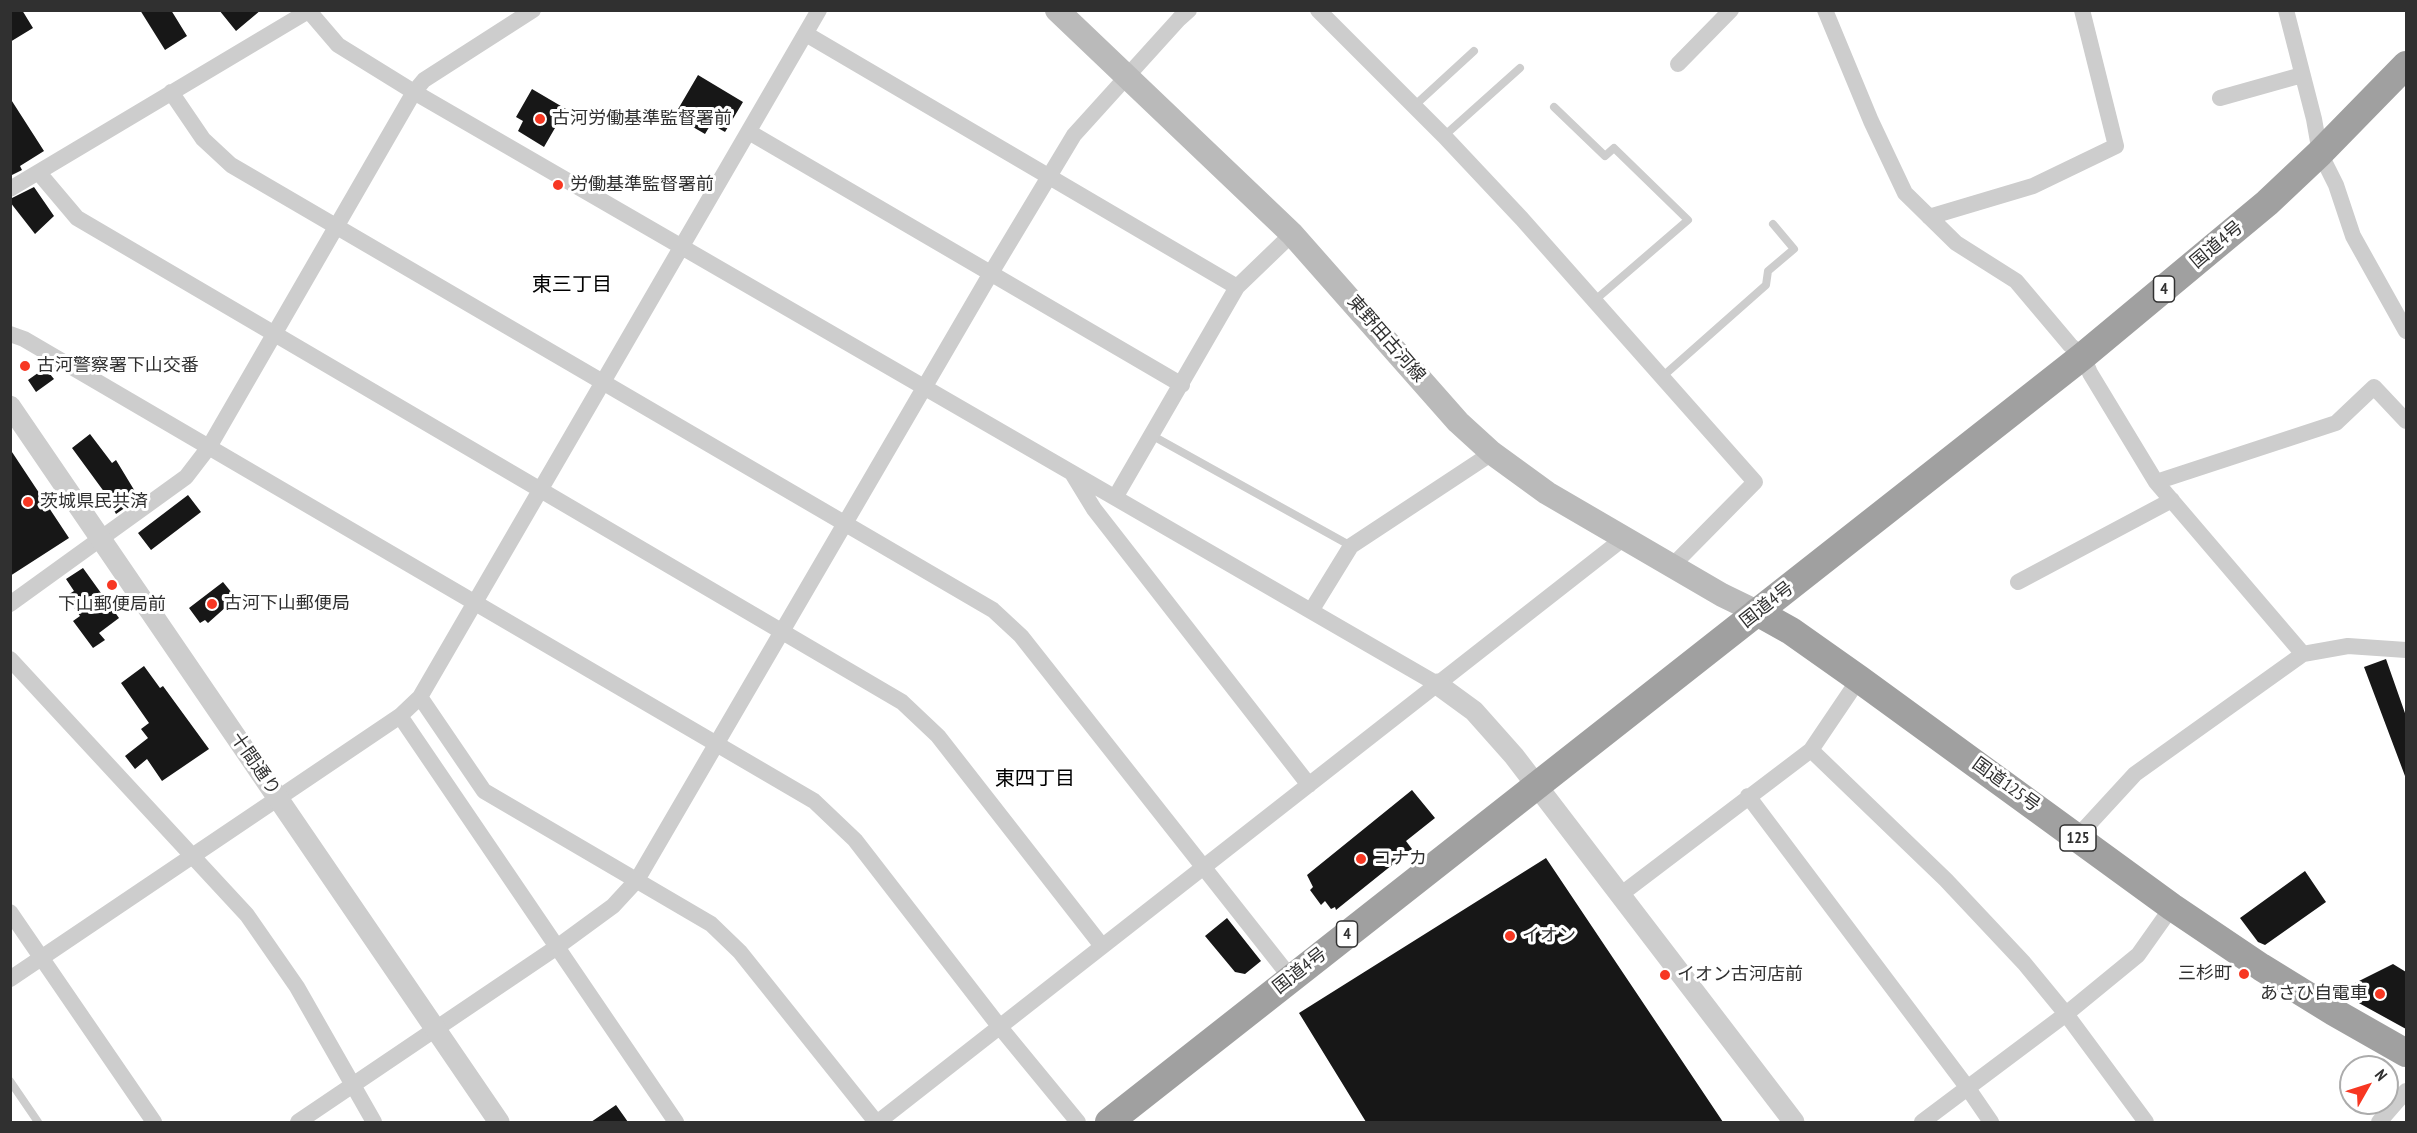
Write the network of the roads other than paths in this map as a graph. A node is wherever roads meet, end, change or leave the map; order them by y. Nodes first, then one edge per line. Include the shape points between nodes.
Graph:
1 (533, 10) edge
2 (819, 10) edge
3 (1057, 10) edge
4 (1189, 10) edge
5 (1318, 10) edge
6 (1731, 10) edge
7 (1825, 10) edge
8 (2082, 10) edge
9 (2286, 10) edge
10 (309, 11) edge
11 (806, 34) junction
12 (1474, 51) dead end
13 (1677, 64) dead end
14 (2406, 65) edge
15 (1520, 68) dead end
16 (2302, 75) junction
17 (1127, 76) junction
18 (171, 92) junction
19 (414, 92) junction
20 (2220, 98) dead end
21 (1412, 107) junction
22 (1554, 107) dead end
23 (748, 132) junction
24 (1444, 136) junction
25 (2320, 153) junction
26 (39, 173) junction
27 (1050, 177) junction
28 (10, 189) edge
29 (1929, 217) junction
30 (1773, 224) dead end
31 (337, 226) junction
32 (1292, 234) junction
33 (682, 246) junction
34 (991, 273) junction
35 (1237, 286) junction
36 (1594, 301) junction
37 (2406, 331) edge
38 (10, 334) edge
39 (273, 335) junction
40 (2083, 356) junction
41 (1662, 377) junction
42 (602, 381) junction
43 (1182, 385) junction
44 (926, 386) junction
45 (10, 406) edge
46 (2406, 421) edge
47 (1153, 436) junction
48 (209, 447) junction
49 (1492, 453) junction
50 (1070, 470) junction
51 (2156, 482) junction
52 (541, 491) junction
53 (1116, 496) junction
54 (2172, 500) junction
55 (846, 523) junction
56 (1624, 538) junction
57 (101, 540) junction
58 (1351, 546) junction
59 (1672, 566) junction
60 (2018, 582) dead end
61 (475, 602) junction
62 (10, 604) edge
63 (1311, 611) junction
64 (1757, 612) junction
65 (781, 631) junction
66 (2406, 650) edge
67 (2303, 654) junction
68 (10, 659) edge
69 (1859, 679) junction
70 (1437, 684) junction
71 (420, 697) junction
72 (400, 716) junction
73 (716, 745) junction
74 (1811, 750) junction
75 (1309, 785) junction
76 (1537, 785) junction
77 (1748, 796) junction
78 (278, 797) junction
79 (2077, 837) junction
80 (194, 856) junction
81 (1203, 866) junction
82 (637, 880) junction
83 (1620, 895) junction
84 (2172, 907) junction
85 (10, 912) edge
86 (1102, 946) junction
87 (557, 947) junction
88 (42, 958) junction
89 (1291, 978) junction
90 (10, 979) edge
91 (2066, 1014) junction
92 (999, 1026) junction
93 (436, 1029) junction
94 (2406, 1053) edge
95 (10, 1082) edge
96 (353, 1084) junction
97 (1967, 1087) junction
98 (2406, 1091) edge
99 (38, 1122) edge
100 (154, 1122) edge
101 (298, 1122) edge
102 (374, 1122) edge
103 (499, 1122) edge
104 (676, 1122) edge
105 (877, 1122) edge
106 (1078, 1122) edge
107 (1109, 1122) edge
108 (1794, 1122) edge
109 (1922, 1122) edge
110 (1991, 1122) edge
111 (2146, 1122) edge
112 (2379, 1122) edge

1 - 19 street via 424,80
2 - 11 street
3 - 17 main road, 東野田古河線
4 - 17 street
5 - 21 street
6 - 13 street
7 - 29 street via 1905,193
8 - 29 street via 2116,146 2033,186
9 - 16 street
10 - 18 street
10 - 19 street via 338,45
11 - 23 street
11 - 27 street
12 - 21 lane
14 - 25 highway, 国道4号 / 4
15 - 24 lane
16 - 20 street
16 - 25 street
17 - 27 street via 1074,135
17 - 32 main road, 東野田古河線
18 - 26 street
18 - 31 street via 203,139 231,165
19 - 31 street
19 - 33 street
21 - 24 street
22 - 36 lane via 1605,156 1614,148 1688,220
23 - 33 street
23 - 34 street
24 - 36 street
25 - 37 street via 2336,185 2353,236
25 - 40 highway, 国道4号 / 4 via 2251,217
26 - 28 street
26 - 39 street via 77,218
27 - 34 street
27 - 35 street
29 - 40 street via 1956,243 2016,281
30 - 41 lane via 1794,249 1768,271 1766,285
31 - 39 street
31 - 42 street
32 - 35 street
32 - 49 main road, 東野田古河線 via 1458,422
33 - 42 street
33 - 44 street
34 - 43 street
34 - 44 street
35 - 43 street
36 - 41 street
38 - 48 street
39 - 48 street
39 - 52 street
40 - 51 street
40 - 64 highway, 国道4号 / 4
41 - 59 street via 1755,482
42 - 52 street
42 - 55 street
43 - 47 street
44 - 50 street
44 - 55 street
45 - 57 street, 十間通り
46 - 51 street via 2374,387 2336,423
47 - 53 street
47 - 58 lane
48 - 57 street via 186,477
48 - 61 street
49 - 56 main road, 東野田古河線 via 1547,493
49 - 58 street
50 - 53 street
50 - 75 street via 1094,509
51 - 54 street
52 - 61 street
52 - 65 street
53 - 63 street
54 - 60 street
54 - 67 street
55 - 65 street
55 - 81 street via 993,610 1021,636
56 - 59 main road, 東野田古河線
56 - 70 street
57 - 62 street
57 - 78 street, 十間通り
58 - 63 street
59 - 64 main road, 東野田古河線
61 - 71 street
61 - 73 street
63 - 70 street
64 - 69 highway, 国道125号 / 125
64 - 76 highway, 国道4号 / 4
65 - 73 street
65 - 86 street via 902,702 921,718
66 - 67 street via 2348,646
67 - 79 street via 2136,774
68 - 80 street
69 - 74 street
69 - 79 highway, 国道125号 / 125
70 - 75 street
70 - 76 street via 1474,711
71 - 72 street
71 - 82 street via 484,791
72 - 78 street
72 - 87 street
73 - 82 street
73 - 92 street via 814,801 855,840
74 - 77 street
74 - 91 street via 1946,880
75 - 81 street
76 - 83 street
76 - 89 highway, 国道4号 / 4
77 - 83 street
77 - 97 street
78 - 80 street
78 - 93 street, 十間通り
79 - 84 highway, 国道125号 / 125
80 - 88 street
80 - 96 street via 271,948
81 - 86 street
81 - 89 street
82 - 87 street via 613,906
82 - 105 street via 711,924 740,952
83 - 108 street
84 - 91 street via 2138,955
84 - 94 highway, 国道125号 / 125 via 2295,989
85 - 88 street
86 - 92 street
87 - 93 street
87 - 104 street
88 - 90 street
88 - 100 street
89 - 107 highway, 国道4号 / 4
91 - 97 street
91 - 111 street
92 - 105 street
92 - 106 street
93 - 96 street
93 - 103 street, 十間通り
95 - 99 lane
96 - 101 street
96 - 102 street
97 - 109 street
97 - 110 street
98 - 112 street

